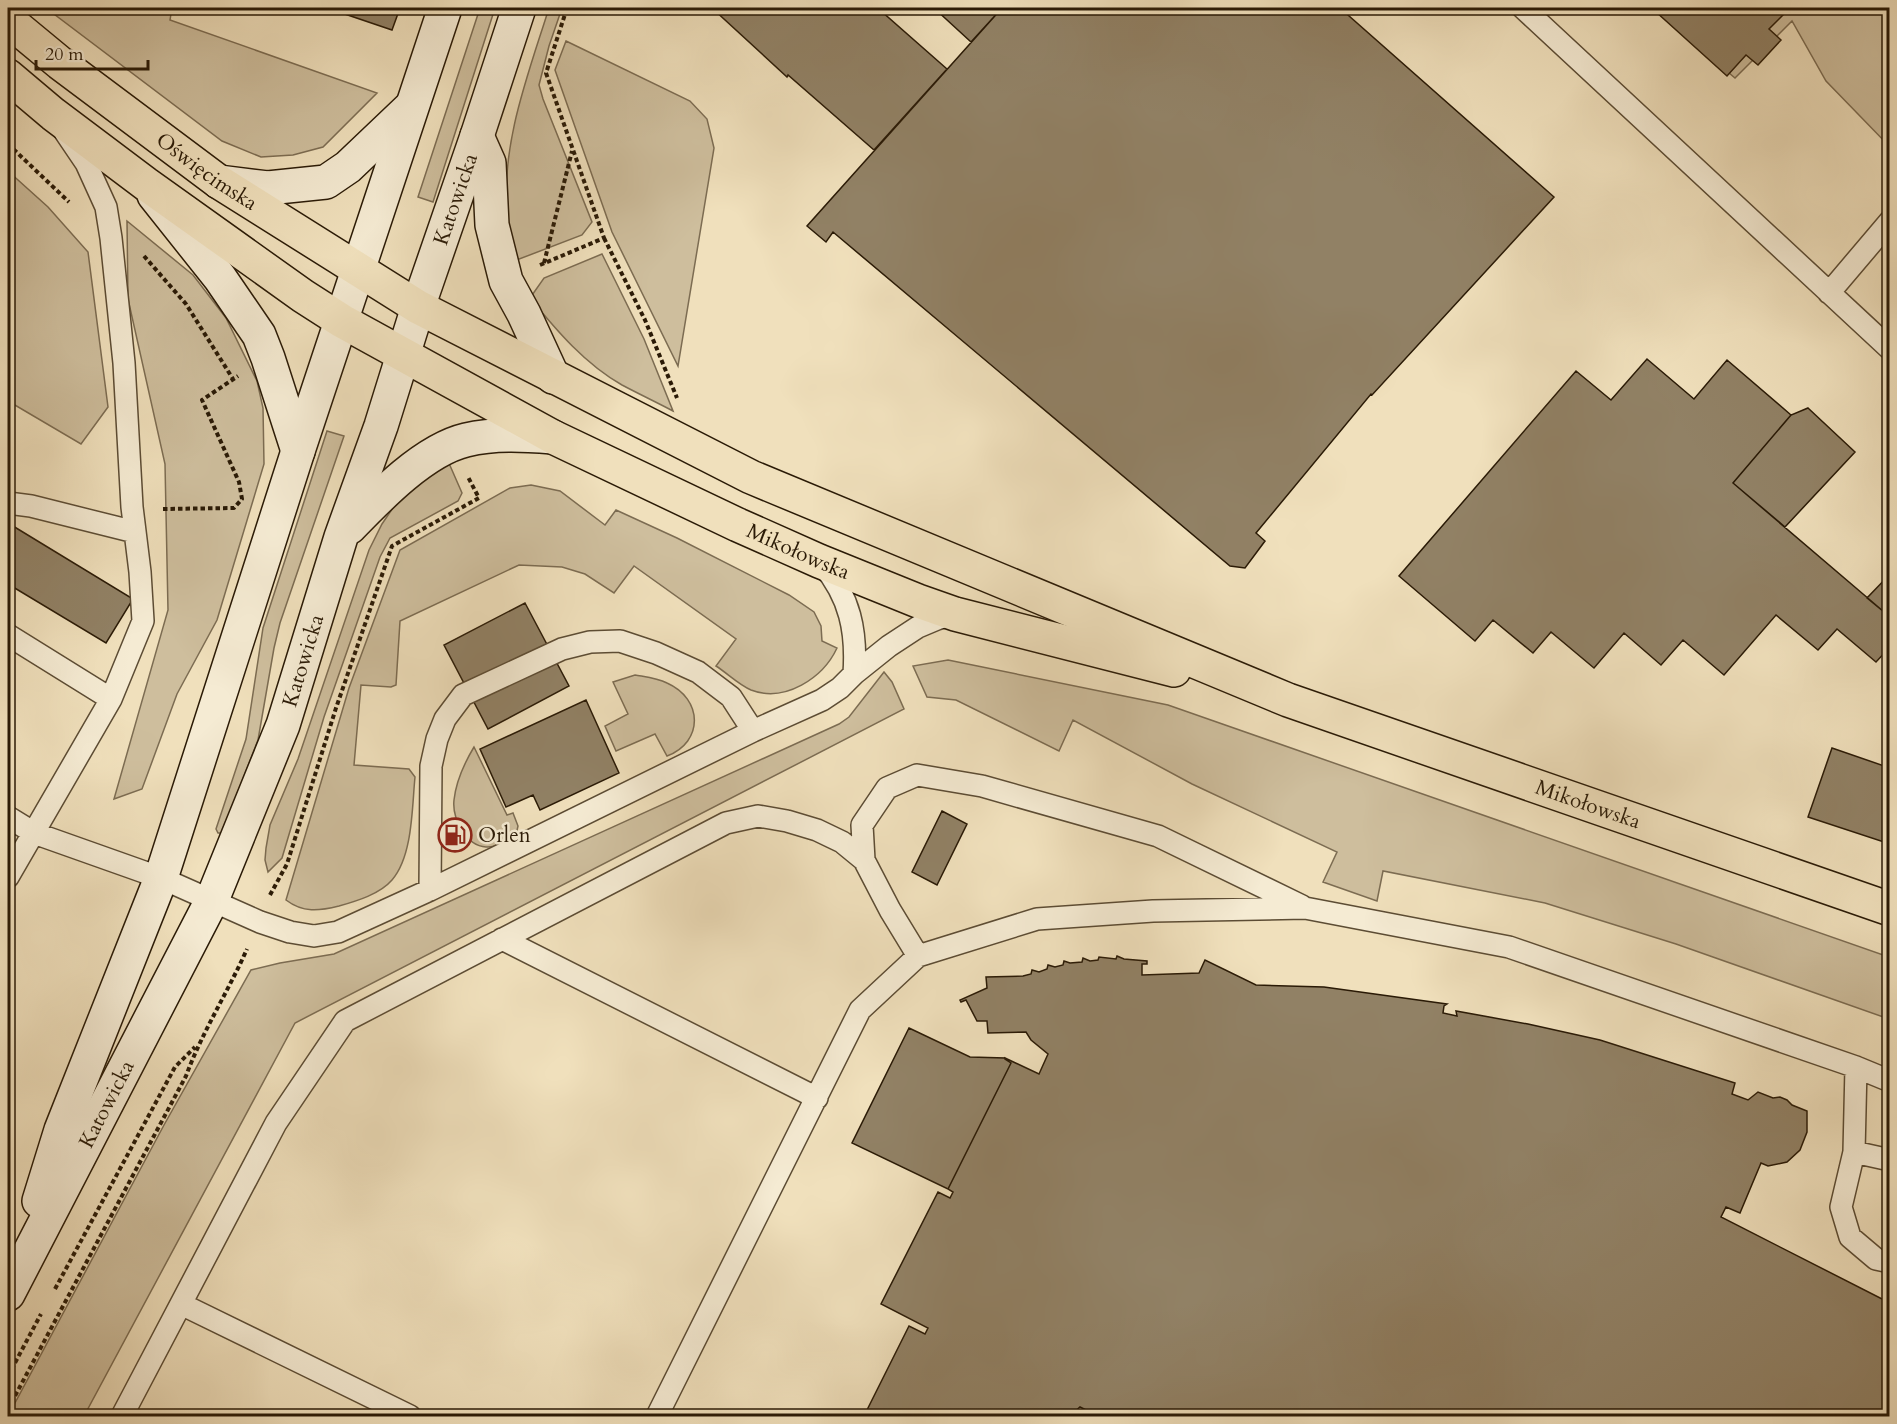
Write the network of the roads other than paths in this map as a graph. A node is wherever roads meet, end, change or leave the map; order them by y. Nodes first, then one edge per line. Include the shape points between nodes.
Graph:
1 (445, 8) edge
2 (519, 8) edge
3 (1523, 8) edge
4 (8, 20) edge
5 (8, 76) edge
6 (414, 105) junction
7 (53, 114) junction
8 (477, 136) junction
9 (219, 182) junction
10 (146, 184) junction
11 (1890, 221) edge
12 (359, 270) junction
13 (1829, 293) junction
14 (418, 307) junction
15 (342, 321) junction
16 (1890, 349) edge
17 (403, 354) junction
18 (553, 377) junction
19 (553, 437) junction
20 (298, 451) junction
21 (8, 503) edge
22 (135, 532) junction
23 (341, 537) junction
24 (819, 561) junction
25 (955, 614) junction
26 (8, 635) edge
27 (854, 674) junction
28 (111, 699) junction
29 (1288, 700) junction
30 (753, 731) junction
31 (8, 818) edge
32 (34, 833) junction
33 (864, 861) junction
34 (8, 877) edge
35 (160, 878) junction
36 (430, 890) junction
37 (212, 900) junction
38 (1305, 908) junction
39 (1890, 909) edge
40 (502, 939) junction
41 (918, 956) junction
42 (1856, 1067) junction
43 (1890, 1081) edge
44 (817, 1098) junction
45 (1854, 1152) junction
46 (1890, 1160) edge
47 (1890, 1262) edge
48 (10, 1288) edge
49 (181, 1304) junction
50 (122, 1416) edge
51 (410, 1416) edge
52 (657, 1416) edge

1 - 6 main road, Katowicka
2 - 8 main road, Katowicka
3 - 13 lane
4 - 9 main road, Oświęcimska
5 - 7 main road
6 - 9 main road via 348,167 326,182 268,188
6 - 12 main road, Katowicka
7 - 10 main road
7 - 22 lane via 86,163 106,207 124,363
8 - 14 main road, Katowicka
8 - 18 main road via 489,163 492,225 506,280
9 - 12 main road, Oświęcimska
10 - 15 main road
10 - 20 main road via 259,335
11 - 13 lane
12 - 14 main road, Oświęcimska
12 - 15 main road, Katowicka
13 - 16 lane
14 - 17 main road, Katowicka
14 - 18 main road, Mikołowska
15 - 17 main road, Mikołowska
15 - 20 main road, Katowicka
17 - 19 main road, Mikołowska
17 - 23 main road, Katowicka
18 - 29 main road, Mikołowska via 751,477
19 - 23 main road via 505,434 450,446 388,488
19 - 24 main road, Mikołowska
20 - 35 main road, Katowicka
21 - 22 lane
22 - 28 lane via 143,621
23 - 37 main road, Katowicka via 283,725
24 - 25 main road, Mikołowska
24 - 27 lane via 836,580 850,613
25 - 27 lane via 918,627
25 - 29 main road, Mikołowska
26 - 28 lane
27 - 30 lane via 822,700
28 - 32 lane
29 - 39 main road, Mikołowska
30 - 36 lane
30 - 36 lane via 731,697 698,672 620,641 562,649 464,695 445,719 431,766
31 - 32 lane
32 - 34 lane
32 - 35 lane
33 - 38 lane via 862,825 887,788 917,775 982,786 1158,836
33 - 40 lane via 842,842 817,830 758,816 726,823
33 - 41 lane
35 - 37 lane
35 - 48 main road, Katowicka via 61,1130
36 - 37 lane via 338,932 314,936 260,922
37 - 48 main road, Katowicka
38 - 41 lane via 1153,911 1037,919
38 - 42 lane via 1509,947
40 - 44 lane
40 - 49 lane via 345,1021 276,1123
41 - 44 lane via 860,1010
42 - 43 lane
42 - 45 lane
44 - 52 lane
45 - 46 lane
45 - 47 lane via 1841,1207 1850,1237 1876,1259
49 - 50 lane
49 - 51 lane

